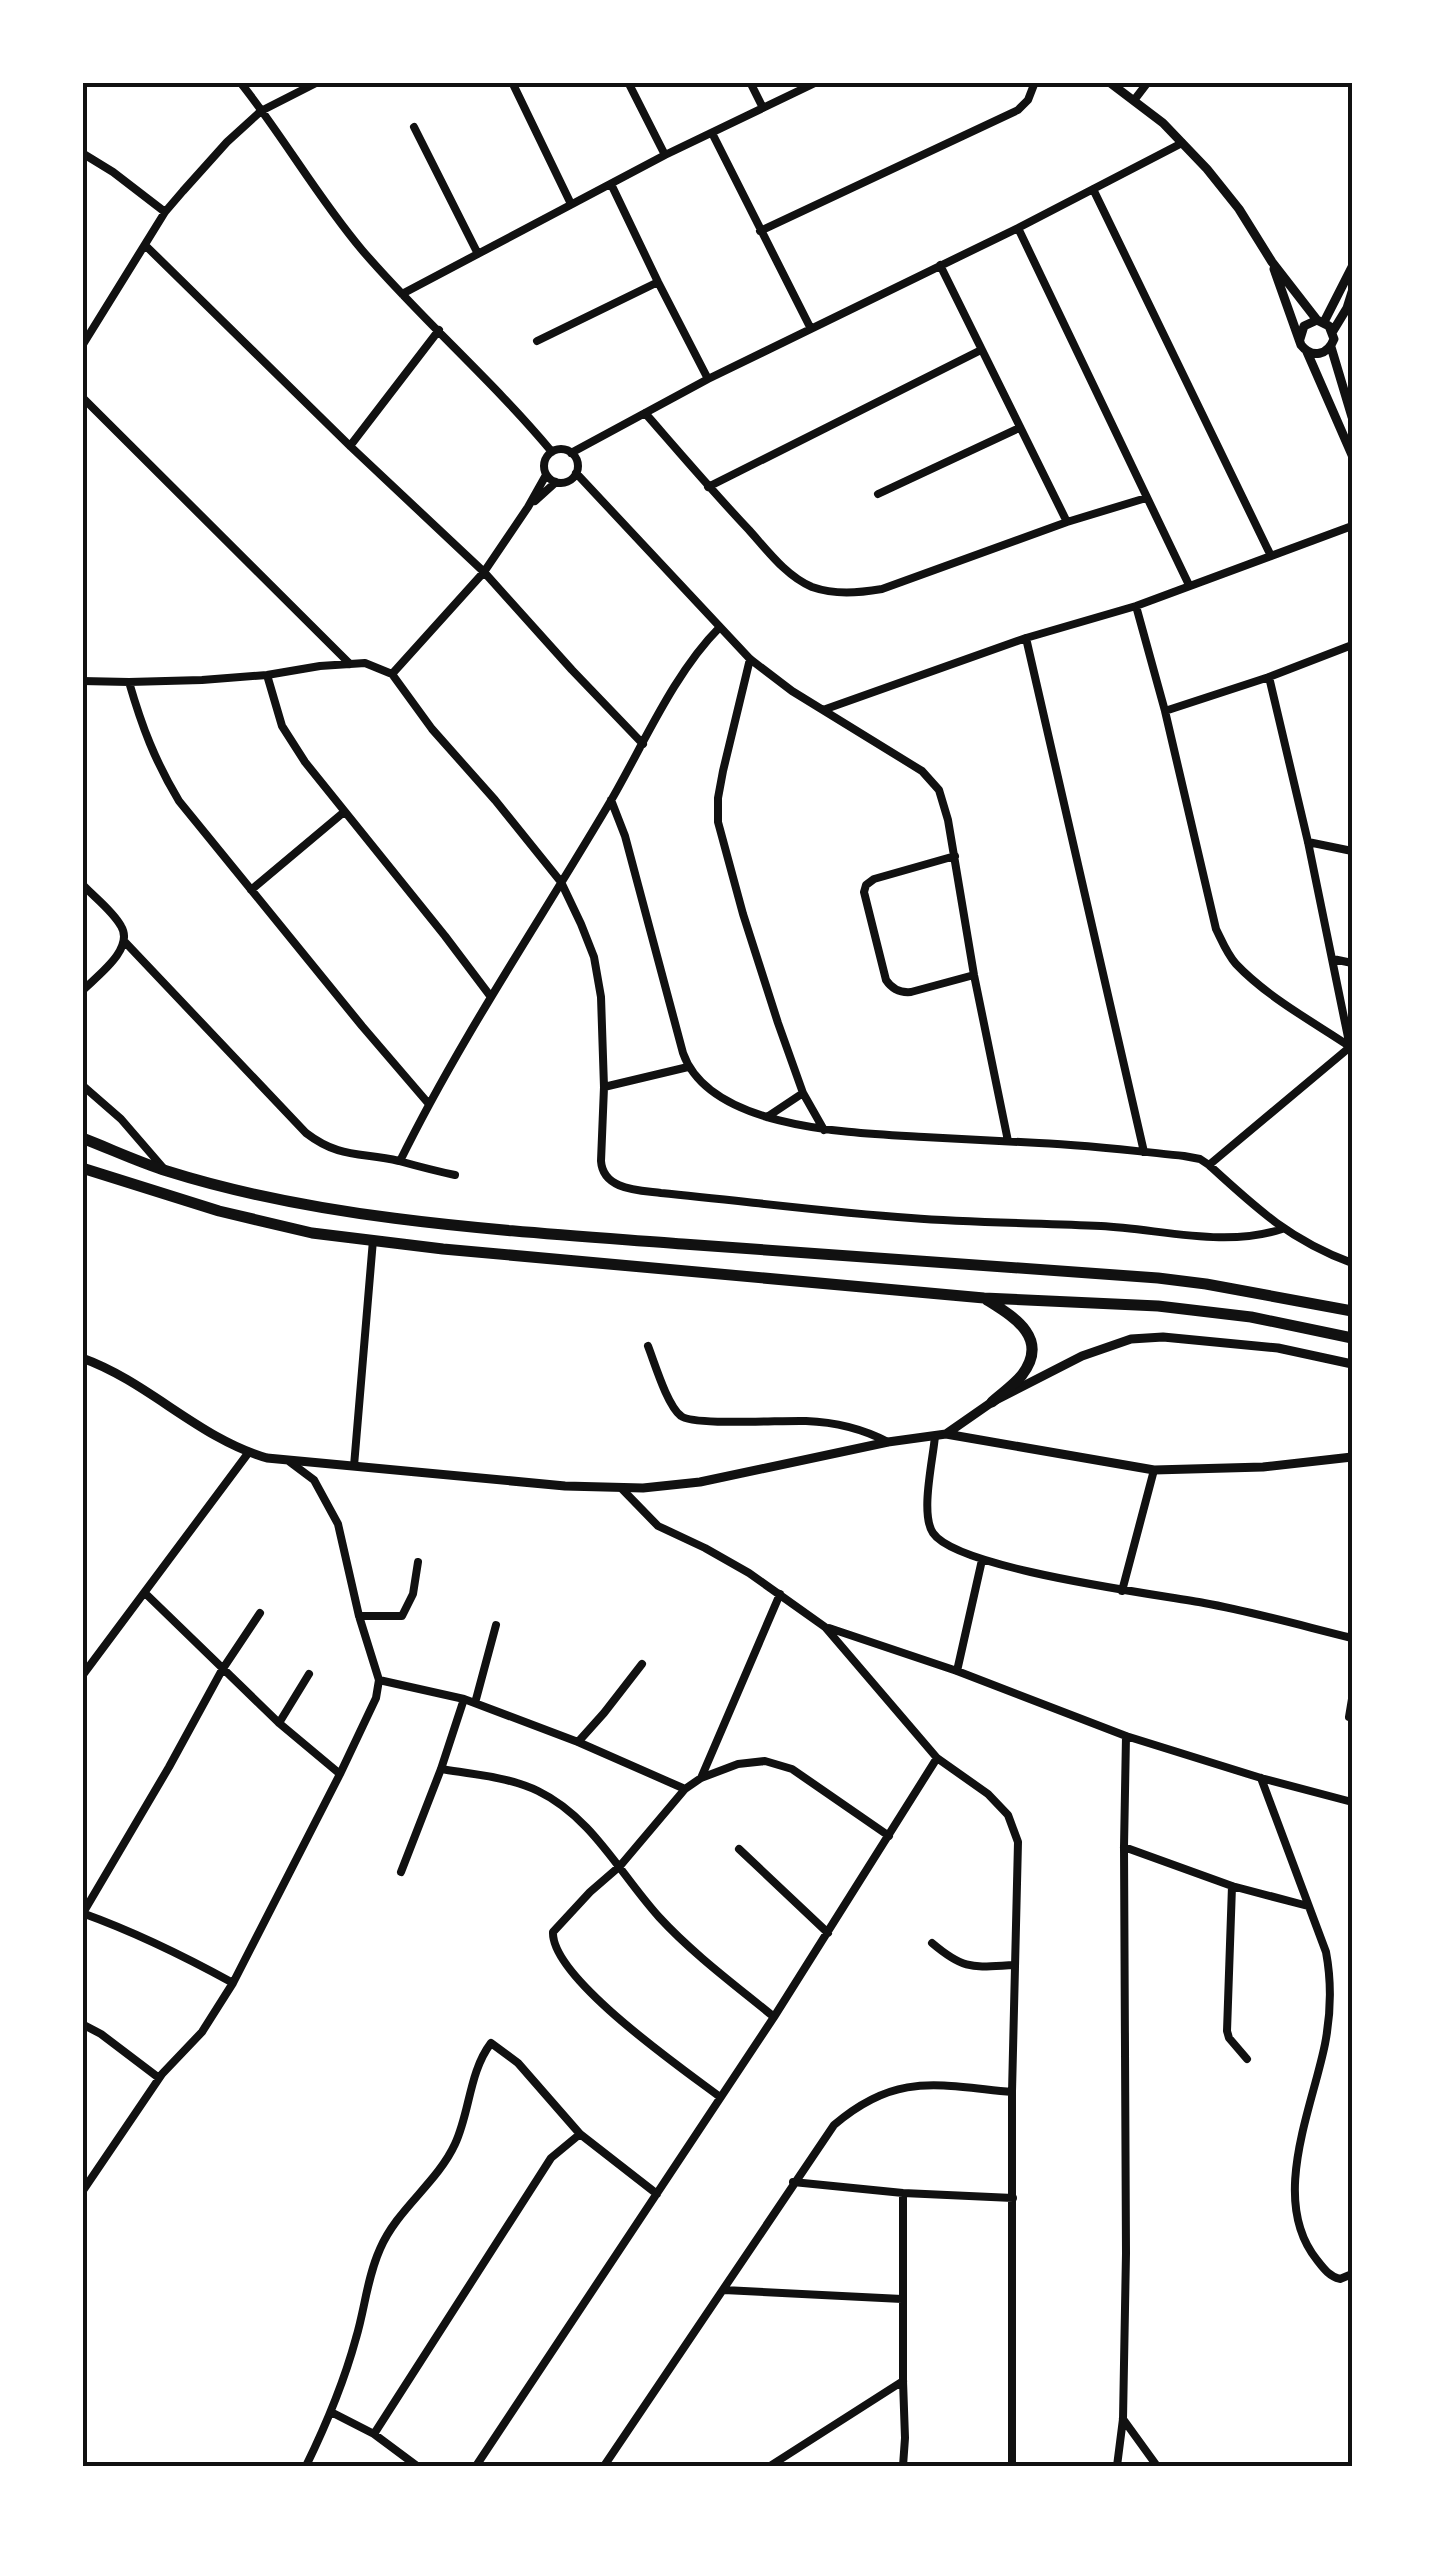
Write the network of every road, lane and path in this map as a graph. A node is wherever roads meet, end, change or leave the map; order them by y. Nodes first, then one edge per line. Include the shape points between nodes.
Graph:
1 (240, 82) edge
2 (318, 82) edge
3 (512, 82) edge
4 (628, 82) edge
5 (750, 82) edge
6 (817, 82) edge
7 (1035, 82) edge
8 (1109, 82) edge
9 (1148, 82) edge
10 (1134, 99) junction
11 (762, 108) junction
12 (261, 111) junction
13 (414, 127) dead end
14 (712, 133) junction
15 (1182, 142) junction
16 (82, 153) edge
17 (665, 155) junction
18 (611, 184) junction
19 (1093, 189) junction
20 (571, 204) junction
21 (165, 212) junction
22 (1018, 228) junction
23 (760, 231) junction
24 (146, 246) junction
25 (478, 254) junction
26 (1272, 262) junction
27 (940, 265) junction
28 (1352, 267) edge
29 (658, 282) junction
30 (1352, 292) edge
31 (402, 294) junction
32 (1321, 321) junction
33 (810, 327) junction
34 (439, 330) junction
35 (1333, 332) junction
36 (1300, 339) junction
37 (536, 342) dead end
38 (82, 346) edge
39 (1331, 346) junction
40 (981, 350) junction
41 (1306, 350) junction
42 (708, 379) junction
43 (82, 397) edge
44 (645, 413) junction
45 (1352, 418) edge
46 (1019, 428) junction
47 (350, 446) junction
48 (552, 452) junction
49 (571, 453) junction
50 (1352, 456) edge
51 (576, 473) junction
52 (546, 475) junction
53 (556, 482) junction
54 (708, 486) junction
55 (878, 494) dead end
56 (1146, 498) junction
57 (528, 507) junction
58 (1068, 522) junction
59 (1352, 526) edge
60 (1271, 556) junction
61 (484, 572) junction
62 (1189, 585) junction
63 (1136, 606) junction
64 (719, 628) junction
65 (1026, 638) junction
66 (1352, 646) edge
67 (750, 659) junction
68 (350, 664) junction
69 (392, 674) junction
70 (266, 675) junction
71 (1269, 677) junction
72 (83, 679) edge
73 (129, 682) junction
74 (823, 710) junction
75 (1166, 711) junction
76 (643, 744) junction
77 (611, 800) junction
78 (344, 812) junction
79 (1308, 842) junction
80 (1352, 851) edge
81 (954, 856) junction
82 (561, 882) junction
83 (82, 884) edge
84 (251, 890) junction
85 (124, 941) junction
86 (1333, 959) junction
87 (1352, 963) edge
88 (974, 975) junction
89 (82, 991) edge
90 (491, 997) junction
91 (1351, 1047) edge
92 (688, 1067) junction
93 (82, 1086) edge
94 (604, 1088) junction
95 (803, 1093) junction
96 (428, 1103) junction
97 (767, 1117) junction
98 (824, 1130) junction
99 (82, 1138) edge
100 (1008, 1141) junction
101 (1144, 1152) junction
102 (400, 1161) junction
103 (1209, 1164) junction
104 (82, 1168) edge
105 (165, 1170) junction
106 (454, 1175) dead end
107 (1282, 1229) junction
108 (373, 1240) junction
109 (1352, 1263) edge
110 (984, 1298) junction
111 (1352, 1311) edge
112 (1352, 1338) edge
113 (648, 1346) dead end
114 (82, 1358) edge
115 (1352, 1364) edge
116 (992, 1402) junction
117 (940, 1435) junction
118 (888, 1442) junction
119 (249, 1452) junction
120 (1352, 1456) edge
121 (290, 1462) junction
122 (354, 1466) junction
123 (1154, 1470) junction
124 (622, 1488) junction
125 (982, 1560) junction
126 (418, 1562) dead end
127 (1122, 1591) junction
128 (146, 1594) junction
129 (780, 1594) junction
130 (260, 1612) dead end
131 (360, 1616) junction
132 (496, 1625) dead end
133 (825, 1627) junction
134 (1352, 1638) edge
135 (642, 1664) dead end
136 (222, 1670) junction
137 (957, 1671) junction
138 (309, 1674) dead end
139 (82, 1676) edge
140 (379, 1680) junction
141 (464, 1699) junction
142 (1352, 1700) edge
143 (475, 1703) junction
144 (1349, 1717) dead end
145 (279, 1723) junction
146 (1126, 1736) junction
147 (578, 1742) junction
148 (938, 1758) junction
149 (441, 1769) junction
150 (340, 1774) junction
151 (700, 1778) junction
152 (1261, 1778) junction
153 (685, 1789) junction
154 (1352, 1802) edge
155 (889, 1836) junction
156 (1124, 1846) junction
157 (739, 1849) dead end
158 (620, 1866) junction
159 (401, 1872) dead end
160 (1232, 1886) junction
161 (1308, 1906) junction
162 (83, 1914) edge
163 (828, 1933) junction
164 (932, 1943) dead end
165 (1014, 1966) junction
166 (233, 1983) junction
167 (774, 2017) junction
168 (82, 2024) edge
169 (1248, 2059) dead end
170 (160, 2078) junction
171 (1012, 2092) junction
172 (720, 2097) junction
173 (580, 2134) junction
174 (794, 2182) junction
175 (82, 2192) edge
176 (903, 2193) junction
177 (657, 2194) junction
178 (1013, 2198) junction
179 (1352, 2274) edge
180 (724, 2290) junction
181 (902, 2299) junction
182 (903, 2381) junction
183 (331, 2412) junction
184 (1123, 2419) junction
185 (374, 2434) junction
186 (306, 2466) edge
187 (417, 2466) edge
188 (476, 2466) edge
189 (604, 2466) edge
190 (770, 2466) edge
191 (903, 2466) edge
192 (1012, 2466) edge
193 (1117, 2466) edge
194 (1157, 2466) edge

1 - 12 street
2 - 12 street
3 - 20 street
4 - 17 street
5 - 11 street
6 - 11 street
7 - 23 street via 1028,100 1012,113
8 - 10 street
9 - 10 street
10 - 15 street
11 - 14 street
12 - 21 street
12 - 31 street
13 - 25 street
14 - 17 street
14 - 23 street
15 - 19 street
15 - 26 street via 1239,208
16 - 21 street
17 - 18 street
18 - 20 street
18 - 29 street
19 - 22 street
19 - 60 street
20 - 25 street
21 - 24 street
22 - 27 street
22 - 56 street
23 - 33 street
24 - 38 street
24 - 47 street
25 - 31 street
26 - 32 street
26 - 36 street
27 - 33 street
27 - 40 street
28 - 32 street
29 - 37 street
29 - 42 street
30 - 35 street
31 - 34 street
32 - 35 street
32 - 36 street via 1304,326
33 - 42 street
34 - 47 street
34 - 48 street
35 - 39 street
36 - 41 street
39 - 41 street via 1318,354
39 - 45 street
40 - 46 street
40 - 54 street
41 - 50 street
42 - 44 street
43 - 68 street
44 - 49 street
44 - 54 street
46 - 55 street
46 - 58 street
47 - 61 street
48 - 49 street
48 - 52 street via 544,462
49 - 51 street
51 - 53 street
51 - 64 street
52 - 53 street
52 - 57 street
53 - 57 street
54 - 58 street via 798,579 844,593 882,589
56 - 58 street
56 - 62 street
57 - 61 street
59 - 60 street
60 - 62 street
61 - 69 street
61 - 76 street
62 - 63 street
63 - 65 street
63 - 75 street
64 - 67 street
64 - 76 street
65 - 74 street
65 - 101 street
66 - 71 street
67 - 74 street
67 - 95 street via 718,822
68 - 69 street
68 - 70 street
69 - 82 street
70 - 73 street
70 - 78 street via 282,726
71 - 75 street
71 - 79 street
72 - 73 street
73 - 84 street via 159,768
74 - 81 street via 932,780 943,800
75 - 91 street via 1224,946 1262,987
76 - 77 street
77 - 82 street
77 - 92 street
78 - 84 street
78 - 90 street
79 - 80 street
79 - 86 street
81 - 88 street
81 - 88 street via 874,879 864,892 893,988 912,992
82 - 90 street
82 - 94 street via 594,957
83 - 85 street via 122,927
84 - 96 street
85 - 89 street
85 - 102 street via 306,1133 329,1149
86 - 87 street
86 - 91 street
88 - 100 street
90 - 96 street
91 - 103 street
92 - 94 street
92 - 97 street via 712,1091
93 - 105 street
94 - 107 street via 602,1170 612,1182 637,1190 916,1219 1238,1238
95 - 97 street
95 - 98 street
96 - 102 street
97 - 98 street
98 - 100 street
99 - 105 highway
100 - 101 street
101 - 103 street
102 - 106 street
103 - 107 street
104 - 108 highway via 256,1221
105 - 111 highway via 328,1208 444,1223 1158,1278
107 - 109 street
108 - 110 highway
108 - 122 street
110 - 112 highway via 1158,1306
110 - 116 highway via 1016,1319 1032,1342 1022,1375
113 - 118 street via 686,1419 833,1424
114 - 119 street
115 - 116 street via 1278,1348 1131,1339
116 - 117 street
117 - 118 street
117 - 123 street
117 - 125 street via 926,1509 930,1529 943,1544
118 - 124 street via 700,1482
119 - 121 street
119 - 128 street
120 - 123 street
121 - 122 street
121 - 131 street via 314,1480 338,1524
122 - 124 street
123 - 127 street
124 - 129 street via 658,1526
125 - 127 street
125 - 137 street
126 - 131 street via 402,1616
127 - 134 street
128 - 136 street
128 - 139 street
129 - 133 street
129 - 151 street
130 - 136 street
131 - 140 street
132 - 143 street
133 - 137 street
133 - 148 street
135 - 147 street
136 - 145 street
136 - 162 street
137 - 146 street
138 - 145 street
140 - 141 street
140 - 150 street
141 - 143 street
141 - 149 street
142 - 144 street
143 - 147 street
145 - 150 street
146 - 152 street
146 - 156 street
147 - 153 street
148 - 155 street
148 - 165 street via 988,1794 1014,1827
149 - 158 street via 536,1790 586,1828
149 - 159 street
150 - 166 street
151 - 153 street
151 - 155 street via 752,1761 781,1764
152 - 154 street
152 - 161 street
153 - 158 street
155 - 163 street
156 - 160 street
156 - 184 street
157 - 163 street
158 - 167 street via 680,1938
158 - 172 street via 553,1932 554,1946 602,2004
160 - 161 street
160 - 169 street via 1227,2031
161 - 179 street via 1326,1952 1331,1992 1295,2174 1297,2208 1310,2251 1330,2276
162 - 166 street
163 - 167 street
164 - 165 street via 964,1965
165 - 171 street
166 - 170 street via 202,2032
167 - 172 street
168 - 170 street
170 - 175 street
171 - 174 street via 938,2085 883,2093 834,2125
171 - 178 street
172 - 177 street
173 - 177 street
173 - 183 street via 492,2043 448,2158 379,2250
173 - 185 street via 551,2158
174 - 176 street
174 - 180 street
176 - 178 street
176 - 181 street
177 - 188 street
178 - 192 street
180 - 181 street
180 - 189 street
181 - 182 street
182 - 190 street
182 - 191 street
183 - 185 street
183 - 186 street
184 - 193 street
184 - 194 street
185 - 187 street

